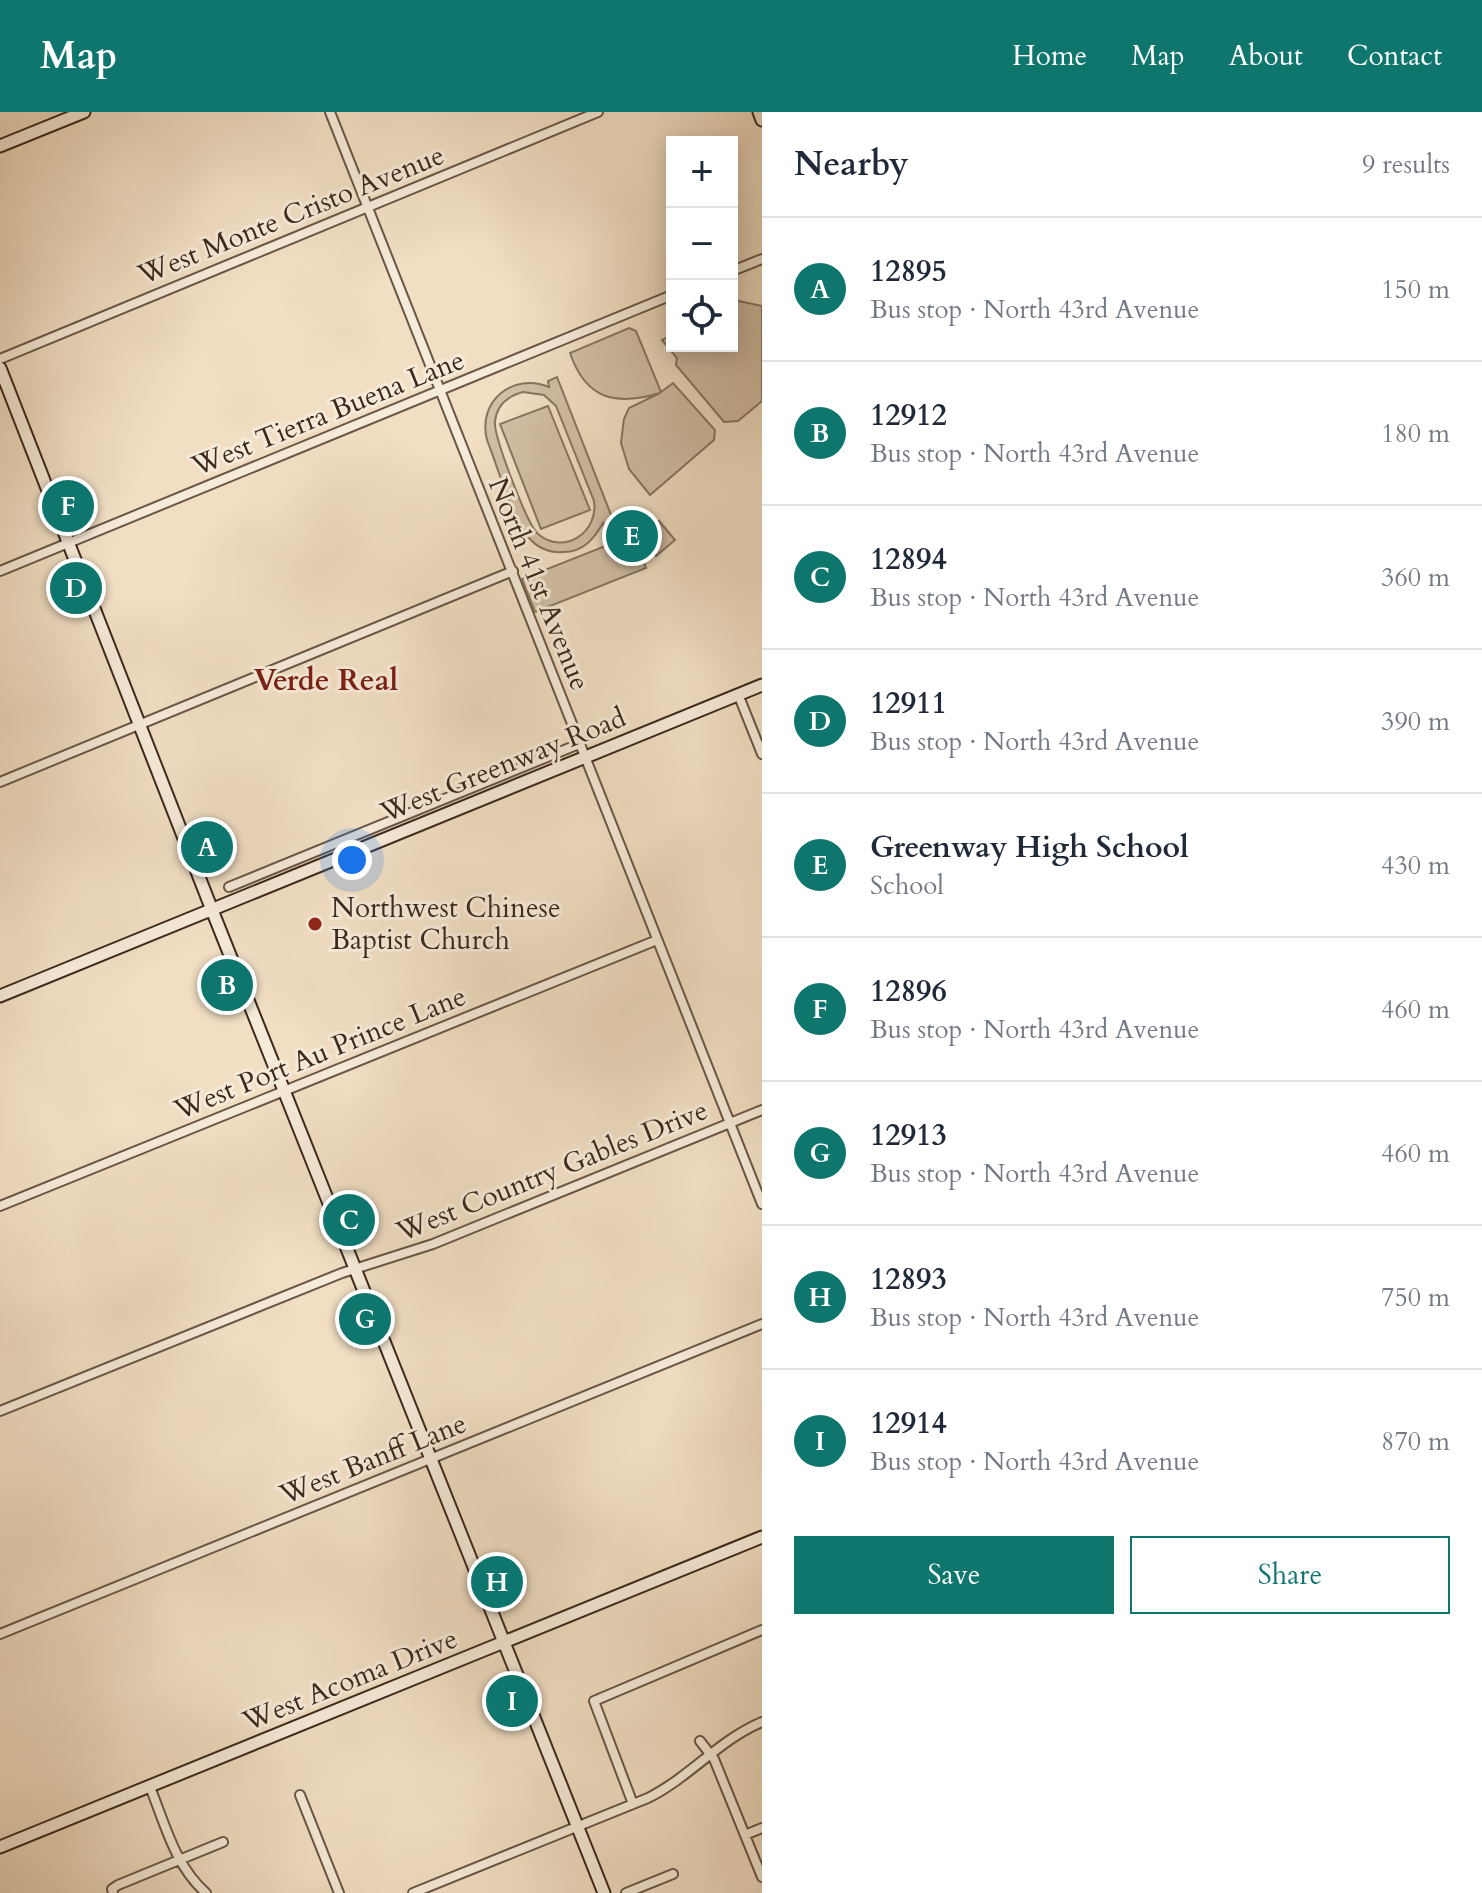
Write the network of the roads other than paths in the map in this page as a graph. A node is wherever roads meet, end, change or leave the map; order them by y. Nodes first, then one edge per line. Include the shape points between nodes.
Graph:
1 (84, 112) edge
2 (330, 112) edge
3 (598, 112) edge
4 (759, 112) edge
5 (762, 120) edge
6 (0, 146) edge
7 (368, 208) junction
8 (762, 259) edge
9 (738, 269) edge
10 (666, 297) edge
11 (0, 359) edge
12 (0, 368) edge
13 (440, 390) junction
14 (69, 543) junction
15 (0, 571) edge
16 (513, 571) junction
17 (762, 685) edge
18 (738, 694) junction
19 (140, 726) junction
20 (579, 744) junction
21 (762, 754) edge
22 (585, 758) junction
23 (0, 782) edge
24 (256, 876) junction
25 (229, 887) dead end
26 (262, 890) junction
27 (212, 910) junction
28 (657, 940) junction
29 (0, 996) edge
30 (284, 1092) junction
31 (762, 1110) edge
32 (729, 1123) junction
33 (762, 1204) edge
34 (0, 1206) edge
35 (355, 1269) junction
36 (762, 1324) edge
37 (0, 1411) edge
38 (431, 1460) junction
39 (762, 1537) edge
40 (762, 1630) edge
41 (0, 1634) edge
42 (504, 1644) junction
43 (762, 1722) edge
44 (700, 1741) dead end
45 (710, 1753) junction
46 (150, 1787) junction
47 (300, 1795) dead end
48 (633, 1804) junction
49 (577, 1827) junction
50 (762, 1828) edge
51 (745, 1835) junction
52 (223, 1842) dead end
53 (0, 1847) edge
54 (179, 1860) junction
55 (673, 1874) dead end
56 (762, 1877) edge
57 (112, 1891) edge
58 (206, 1893) edge
59 (339, 1893) edge
60 (413, 1893) edge
61 (604, 1893) edge
62 (626, 1893) edge

1 - 6 main road
2 - 7 street, North 41st Avenue
3 - 7 street, West Monte Cristo Avenue
4 - 5 main road
7 - 11 street, West Monte Cristo Avenue
7 - 13 street, North 41st Avenue
8 - 9 street
10 - 13 street, West Tierra Buena Lane
12 - 14 main road
13 - 14 street, West Tierra Buena Lane
13 - 16 street, North 41st Avenue
14 - 15 street, West Tierra Buena Lane
14 - 19 main road
16 - 19 street
16 - 20 street, North 41st Avenue
17 - 18 main road, West Greenway Road
18 - 21 street
18 - 22 main road, West Greenway Road
19 - 23 street
19 - 27 main road
20 - 22 street, North 41st Avenue
20 - 24 street, West Greenway Road
22 - 26 main road, West Greenway Road
22 - 28 street, North 41st Avenue
24 - 25 street, West Greenway Road
24 - 26 street
26 - 27 main road, West Greenway Road
27 - 29 main road, West Greenway Road
27 - 30 main road
28 - 30 street, West Port Au Prince Lane
28 - 32 street, North 41st Avenue
30 - 34 street, West Port Au Prince Lane
30 - 35 main road
31 - 32 street, West Country Gables Drive
32 - 33 street, North 41st Avenue
32 - 35 street, West Country Gables Drive via 433,1244
35 - 37 street, West Country Gables Drive
35 - 38 main road
36 - 38 street, West Banff Lane
38 - 41 street, West Banff Lane
38 - 42 main road
39 - 42 main road, West Acoma Drive
40 - 48 street via 594,1701
42 - 46 main road, West Acoma Drive
42 - 49 main road
43 - 45 street
44 - 45 street
45 - 48 street via 665,1789
45 - 51 street
46 - 53 main road, West Acoma Drive
46 - 54 street
47 - 59 street
48 - 49 street
49 - 60 street
49 - 61 main road
50 - 51 street
51 - 56 street
52 - 54 street
54 - 57 street
54 - 58 street
55 - 62 street

